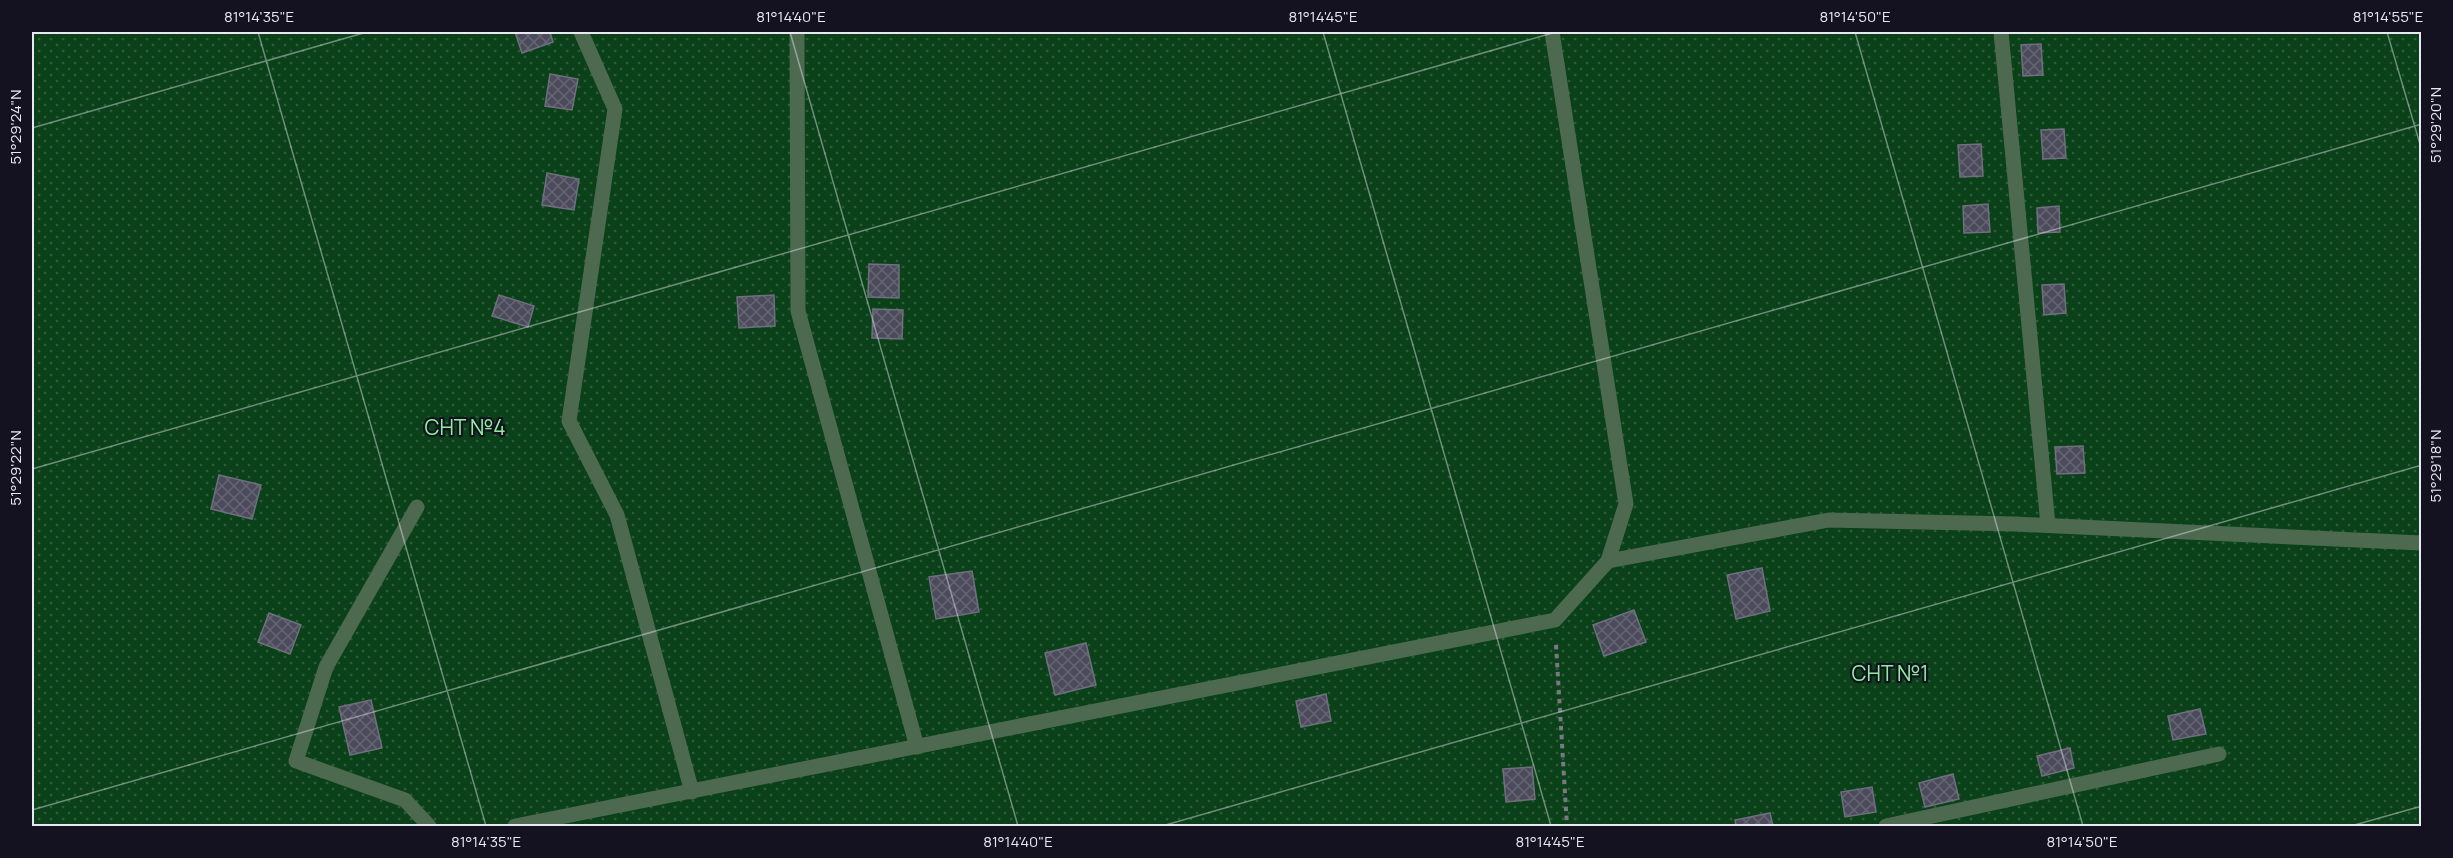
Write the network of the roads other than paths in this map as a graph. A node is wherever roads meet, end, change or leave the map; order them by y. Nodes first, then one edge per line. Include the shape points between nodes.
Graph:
1 (581, 32) edge
2 (797, 32) edge
3 (1552, 32) edge
4 (2001, 32) edge
5 (417, 507) dead end
6 (2048, 525) junction
7 (2421, 543) edge
8 (1608, 561) junction
9 (916, 747) junction
10 (2219, 754) dead end
11 (692, 792) junction
12 (429, 826) edge
13 (515, 826) edge
14 (1886, 826) edge

1 - 11 street via 615,109 569,421 617,515
2 - 9 street via 798,311
3 - 8 street via 1626,504
4 - 6 street
5 - 12 street via 326,667 296,761 405,800
6 - 7 street
6 - 8 street via 1829,520
8 - 9 street via 1555,620
9 - 11 street
10 - 14 street
11 - 13 street

